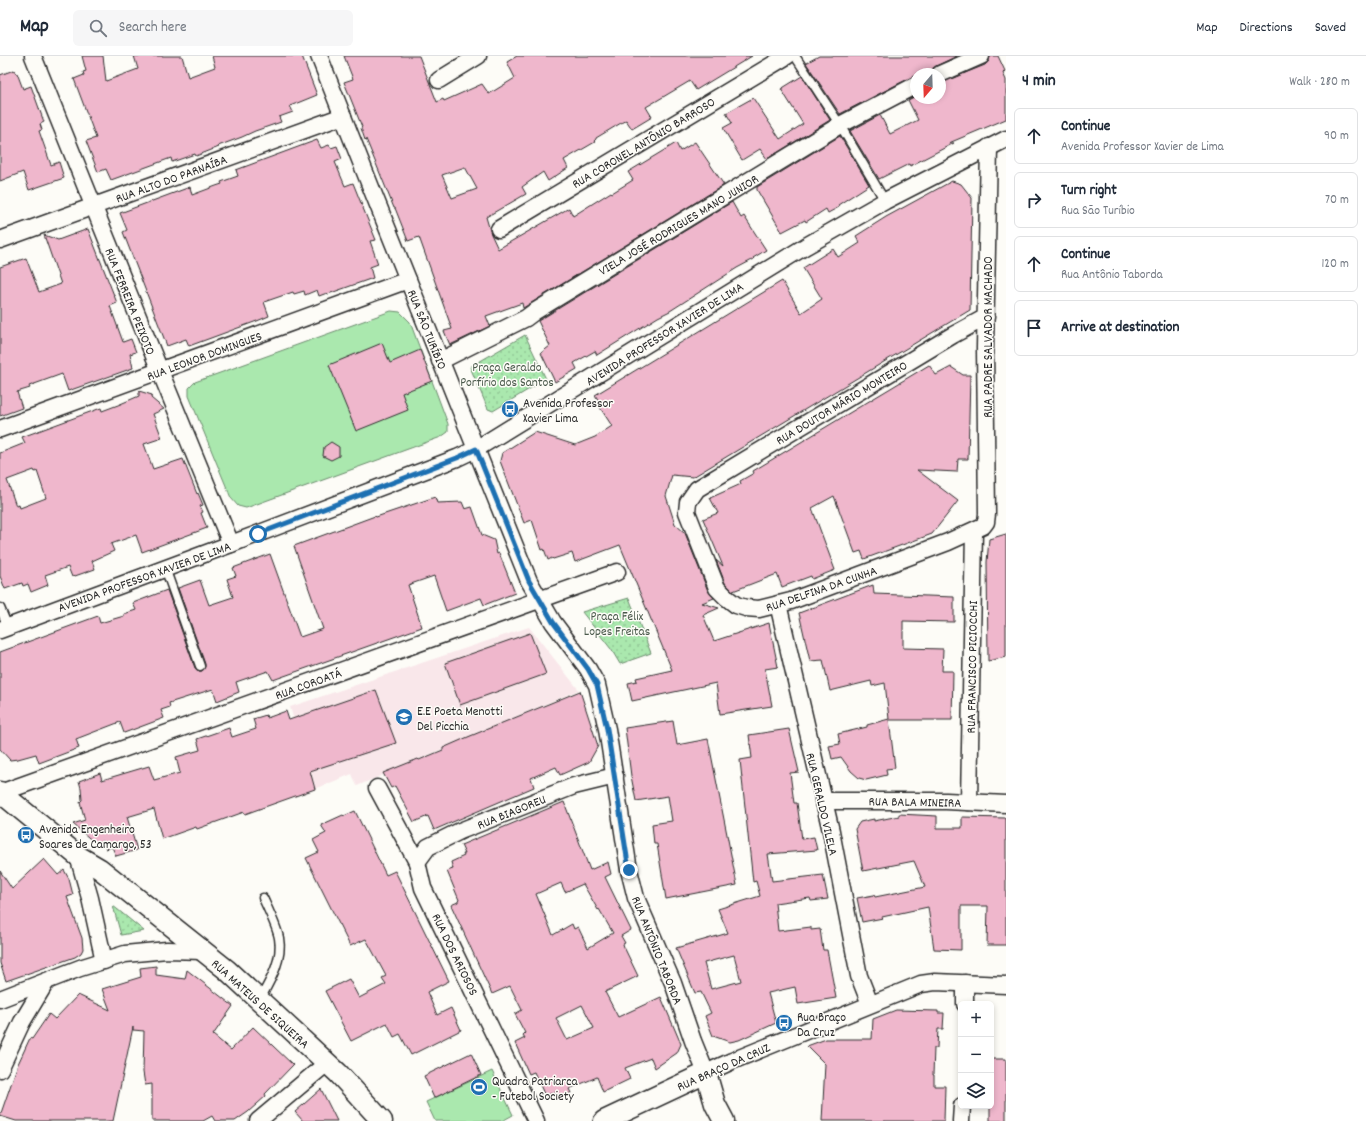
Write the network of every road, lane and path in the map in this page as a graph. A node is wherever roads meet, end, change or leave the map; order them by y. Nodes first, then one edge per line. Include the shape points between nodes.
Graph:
1 (33, 56) edge
2 (320, 56) edge
3 (478, 56) edge
4 (787, 56) edge
5 (795, 56) edge
6 (981, 56) edge
7 (946, 71) edge
8 (439, 80) dead end
9 (910, 88) edge
10 (343, 116) junction
11 (840, 125) junction
12 (1006, 139) edge
13 (989, 147) junction
14 (884, 200) junction
15 (94, 206) junction
16 (499, 229) dead end
17 (0, 240) edge
18 (408, 280) junction
19 (986, 317) junction
20 (440, 361) junction
21 (160, 371) junction
22 (0, 429) edge
23 (476, 449) junction
24 (697, 489) joint
25 (979, 529) junction
26 (231, 544) junction
27 (166, 568) junction
28 (617, 572) dead end
29 (540, 600) junction
30 (778, 604) junction
31 (0, 608) edge
32 (4, 628) edge
33 (200, 666) dead end
34 (614, 776) junction
35 (377, 788) dead end
36 (0, 792) edge
37 (823, 801) junction
38 (969, 802) junction
39 (1006, 804) edge
40 (78, 856) junction
41 (416, 862) junction
42 (263, 898) dead end
43 (203, 951) junction
44 (104, 961) junction
45 (46, 982) junction
46 (965, 983) junction
47 (1006, 984) edge
48 (0, 999) edge
49 (260, 1000) junction
50 (964, 1001) edge
51 (870, 1004) junction
52 (327, 1063) junction
53 (0, 1069) edge
54 (706, 1073) junction
55 (962, 1109) edge
56 (258, 1121) edge
57 (382, 1121) edge
58 (536, 1121) edge
59 (604, 1121) edge
60 (724, 1121) edge
61 (961, 1121) edge

1 - 15 street, RUA FERREIRA PEIXOTO
2 - 10 street, RUA SÃO TURÍBIO
3 - 8 street
4 - 16 street, RUA CORONEL ANTÔNIO BARROSO
5 - 11 lane
6 - 7 street
9 - 11 street, VIELA JOSÉ RODRIGUES MANO JUNIOR
10 - 15 street, RUA ALTO DO PARNAÍBA
10 - 18 street, RUA SÃO TURÍBIO
11 - 14 lane
11 - 20 street, VIELA JOSÉ RODRIGUES MANO JUNIOR via 526,318
12 - 13 street, AVENIDA PROFESSOR XAVIER DE LIMA
13 - 14 street, AVENIDA PROFESSOR XAVIER DE LIMA
13 - 19 street, RUA PADRE SALVADOR MACHADO
14 - 23 street, AVENIDA PROFESSOR XAVIER DE LIMA
15 - 17 street, RUA ALTO DO PARNAÍBA
15 - 21 street, RUA FERREIRA PEIXOTO
18 - 20 street, RUA SÃO TURÍBIO
18 - 21 street, RUA LEONOR DOMINGUES
19 - 24 street, RUA DOUTOR MÁRIO MONTEIRO
19 - 25 street, RUA PADRE SALVADOR MACHADO via 988,514 986,522
20 - 23 street, RUA SÃO TURÍBIO
21 - 22 street, RUA LEONOR DOMINGUES
21 - 26 street, RUA FERREIRA PEIXOTO
23 - 26 street, AVENIDA PROFESSOR XAVIER DE LIMA
23 - 29 street, RUA SÃO TURÍBIO via 529,581
24 - 30 street, RUA DELFINA DA CUNHA via 688,502 687,512 717,588 736,605 746,608 759,609
25 - 30 street, RUA DELFINA DA CUNHA
25 - 38 street, RUA FRANCISCO PICIOCCHI
26 - 27 street, AVENIDA PROFESSOR XAVIER DE LIMA
27 - 32 street, AVENIDA PROFESSOR XAVIER DE LIMA
27 - 33 lane
28 - 29 street, RUA COROATÁ
29 - 34 street, RUA ANTÔNIO TABORDA via 597,685
29 - 36 street, RUA COROATÁ
30 - 37 street, RUA GERALDO VILELA
31 - 32 lane
34 - 41 street, RUA BIAGOREU via 574,786 460,832 428,846
34 - 54 street, RUA ANTÔNIO TABORDA via 636,898 673,982
35 - 41 street, RUA DOS ARIOSOS
36 - 40 street
37 - 38 street, RUA BALA MINEIRA
37 - 51 street, RUA GERALDO VILELA via 859,976
38 - 39 street, RUA BALA MINEIRA
40 - 43 street via 100,869
40 - 44 street
41 - 58 street, RUA DOS ARIOSOS via 423,888
42 - 49 lane via 279,938 279,956
43 - 44 street, RUA MATEUS DE SIQUEIRA via 167,950 125,954
43 - 49 street, RUA MATEUS DE SIQUEIRA
44 - 45 street, RUA MATEUS DE SIQUEIRA
45 - 48 street, RUA MATEUS DE SIQUEIRA
45 - 53 street via 22,1022
46 - 47 street, RUA BRAÇO DA CRUZ
46 - 50 street
46 - 51 street, RUA BRAÇO DA CRUZ via 921,984
49 - 52 street, RUA MATEUS DE SIQUEIRA
51 - 54 street, RUA BRAÇO DA CRUZ
52 - 56 street
52 - 57 street, RUA MATEUS DE SIQUEIRA
54 - 59 street, RUA BRAÇO DA CRUZ
54 - 60 street, RUA ANTÔNIO TABORDA via 715,1104
55 - 61 street

